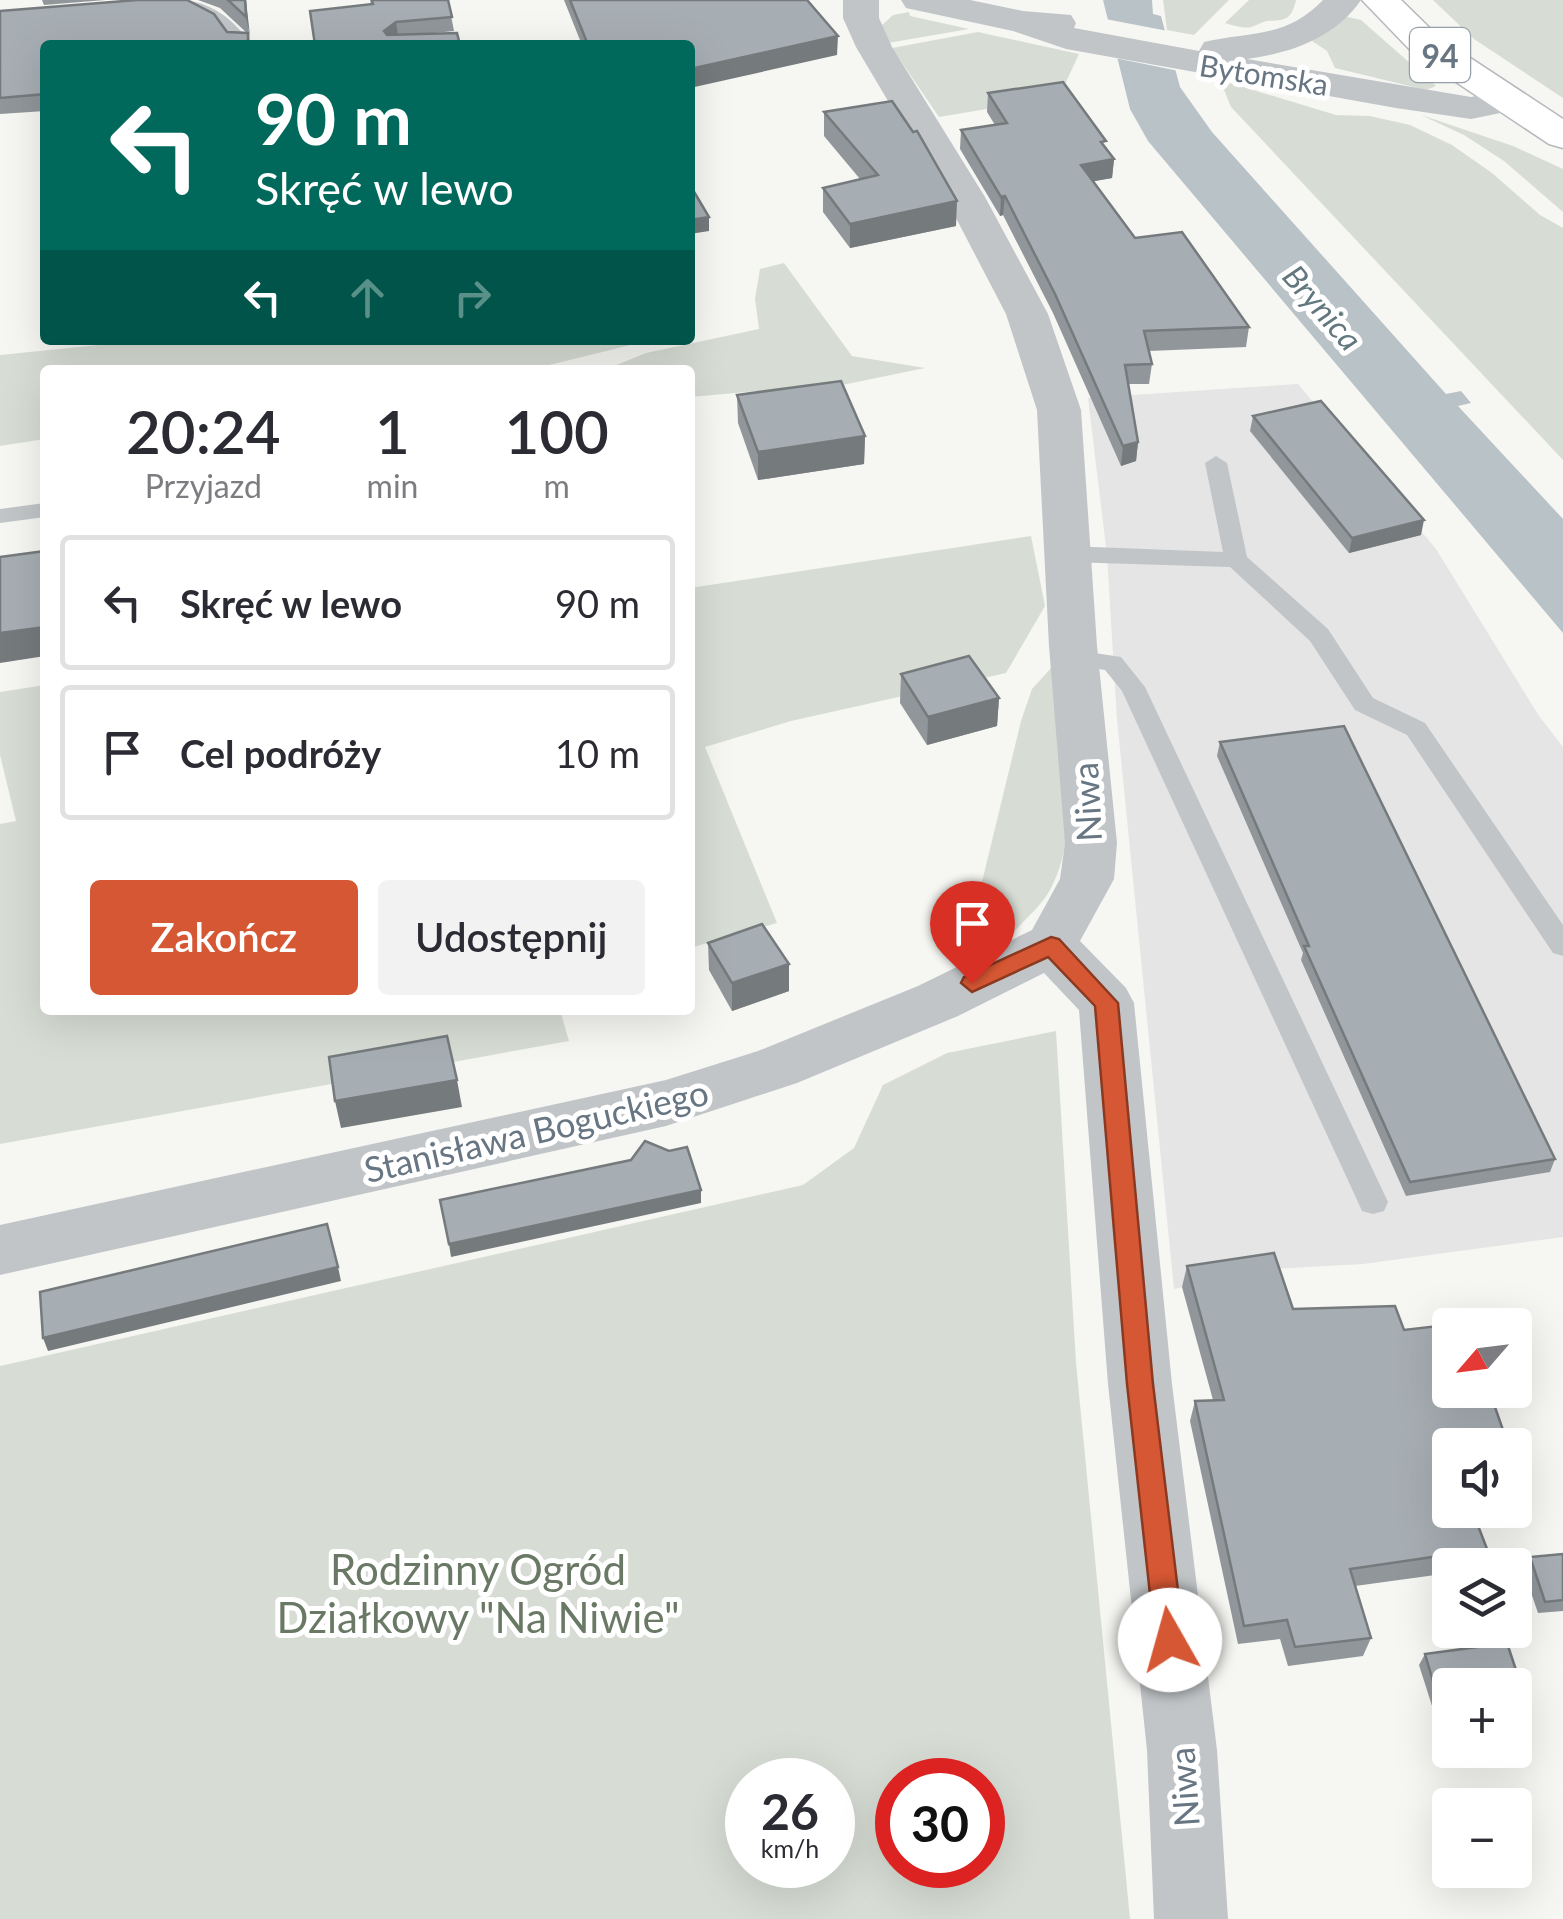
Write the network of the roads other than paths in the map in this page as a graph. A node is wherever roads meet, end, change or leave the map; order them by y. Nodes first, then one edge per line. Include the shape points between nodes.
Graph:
1 (861, 0) edge
2 (918, 0) edge
3 (1342, 0) edge
4 (1380, 0) edge
5 (169, 4) edge
6 (239, 40) edge
7 (1199, 56) junction
8 (1507, 101) junction
9 (1563, 136) edge
10 (1216, 463) dead end
11 (40, 511) edge
12 (0, 516) edge
13 (1067, 554) junction
14 (1236, 560) junction
15 (1074, 658) junction
16 (1051, 945) junction
17 (1563, 946) edge
18 (1373, 1202) dead end
19 (0, 1250) edge
20 (1191, 1919) edge

1 - 13 street, Niwa via 874,47 1028,314 1059,410
2 - 7 street, Bytomska
3 - 7 street, Bytomska via 1310,28 1278,43
4 - 8 main road, 94 via 1427,46
5 - 6 lane via 188,2 225,22
7 - 8 street, Bytomska via 1471,108
8 - 9 main road, 94
10 - 14 lane
11 - 12 lane
13 - 14 lane
13 - 15 street, Niwa
14 - 17 lane via 1319,634 1364,704 1416,729
15 - 16 street, Niwa via 1091,843 1087,879
15 - 18 lane via 1112,663 1133,687
16 - 19 street, Stanisława Boguckiego via 938,1001 704,1092
16 - 20 street, Niwa via 1106,1003 1182,1750

